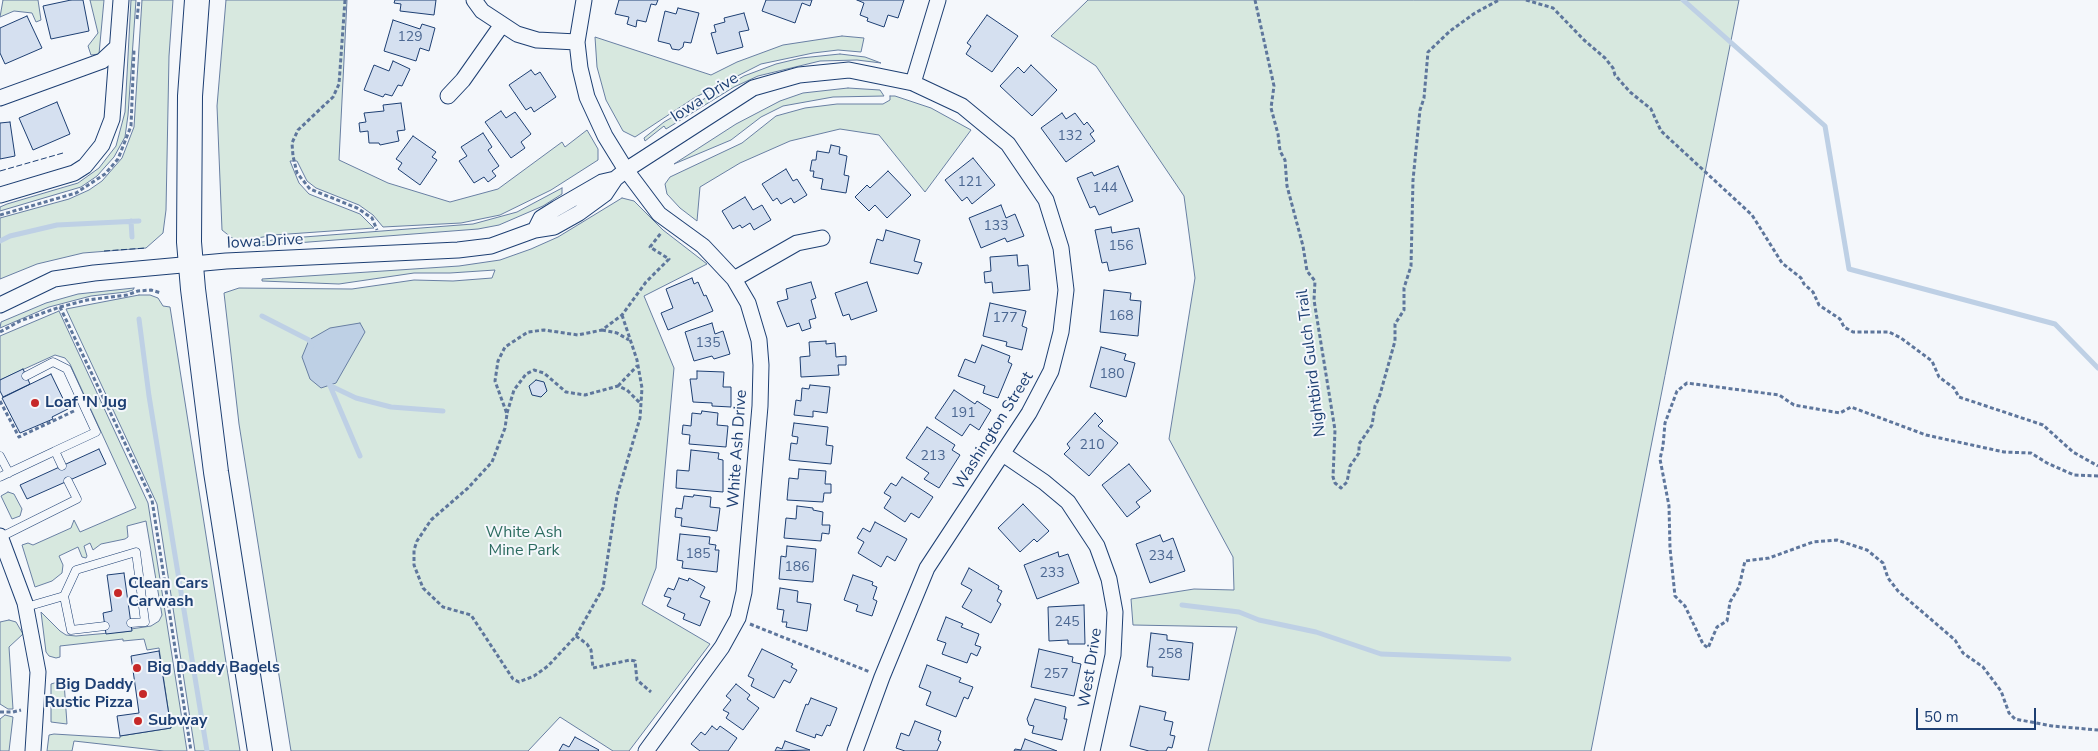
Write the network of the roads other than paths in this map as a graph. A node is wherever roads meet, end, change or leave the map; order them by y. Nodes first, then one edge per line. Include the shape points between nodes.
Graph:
1 (121, 0) edge
2 (197, 0) edge
3 (474, 0) edge
4 (584, 0) edge
5 (938, 0) edge
6 (501, 26) junction
7 (577, 42) junction
8 (116, 48) junction
9 (912, 83) junction
10 (448, 96) dead end
11 (0, 98) edge
12 (621, 174) junction
13 (0, 195) edge
14 (822, 238) dead end
15 (192, 265) junction
16 (734, 279) junction
17 (0, 305) edge
18 (26, 376) dead end
19 (55, 451) junction
20 (1003, 454) junction
21 (0, 456) edge
22 (62, 466) dead end
23 (9, 473) junction
24 (0, 477) edge
25 (68, 480) dead end
26 (0, 537) edge
27 (64, 596) junction
28 (26, 607) junction
29 (130, 623) dead end
30 (105, 626) dead end
31 (33, 751) edge
32 (260, 751) edge
33 (646, 751) edge
34 (855, 751) edge
35 (1092, 751) edge

1 - 8 street
2 - 15 highway via 190,96 189,242
3 - 6 street
4 - 7 street, White Ash Drive
5 - 9 street
6 - 7 street via 537,40
6 - 10 street via 464,80
7 - 12 street, White Ash Drive via 587,97
8 - 11 street via 102,61
8 - 13 street via 112,119 95,156 67,176
9 - 12 street, Iowa Drive via 849,70 799,75 753,88
9 - 20 street, Washington Street via 962,106 1008,144 1046,200 1061,248 1066,290 1061,332 1051,370
12 - 15 street, Iowa Drive via 541,218 535,230 491,246
12 - 16 street, White Ash Drive via 659,214 703,246
14 - 16 street via 797,243
15 - 17 street, Iowa Drive via 54,279
15 - 32 highway via 216,472
16 - 33 street, White Ash Drive via 748,303 759,340 761,366 744,592 738,618 722,647
18 - 19 lane via 53,362 60,364 66,369 96,432
19 - 22 lane
19 - 23 lane
20 - 34 street, Washington Street via 927,568
20 - 35 street, West Drive via 1068,502 1097,546 1110,578 1116,633
21 - 23 lane
23 - 24 lane
25 - 26 lane via 77,499
26 - 28 street
27 - 28 lane
27 - 29 lane via 76,570 136,552 145,622
27 - 30 lane via 71,630
28 - 31 street via 38,672

